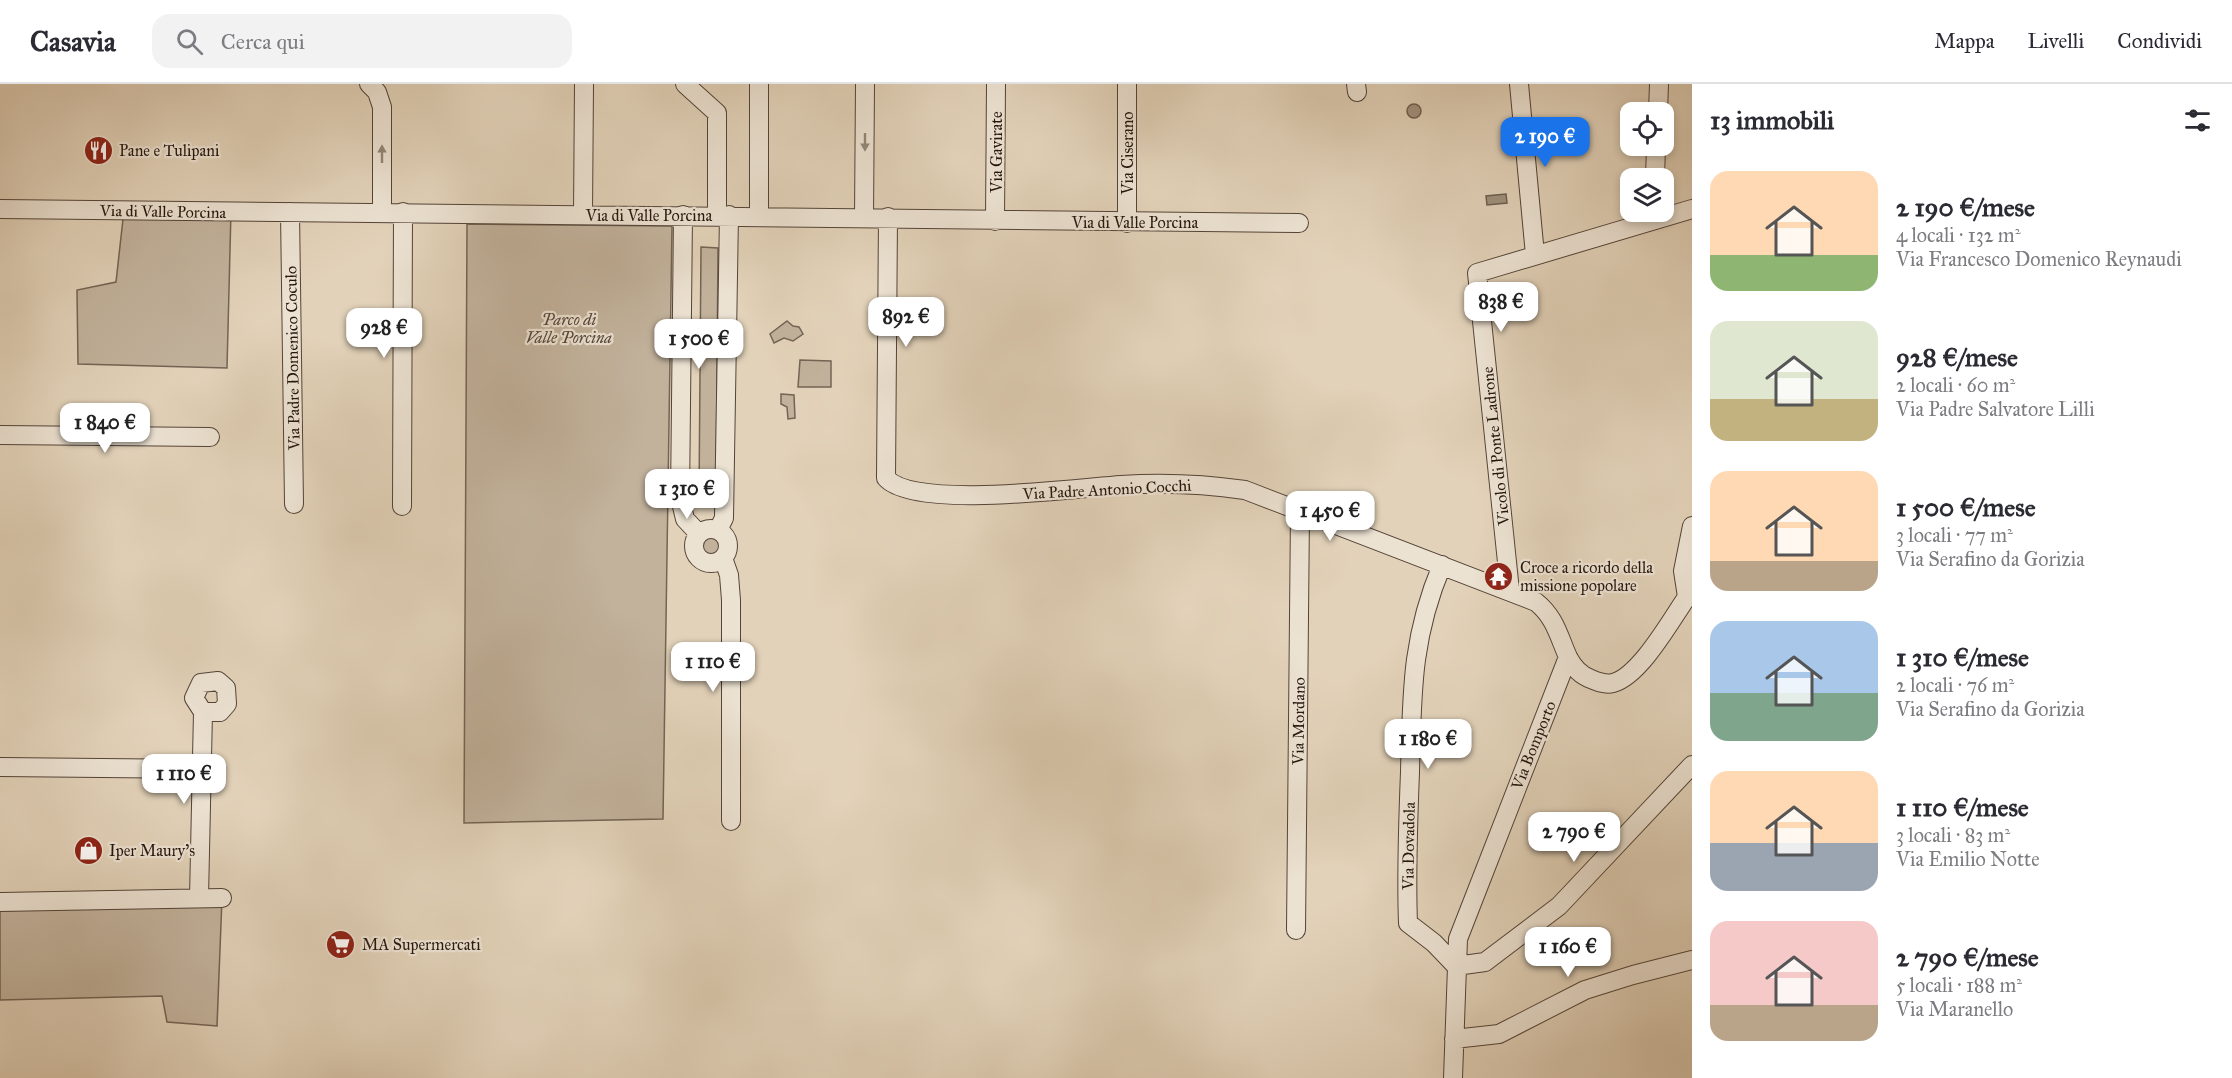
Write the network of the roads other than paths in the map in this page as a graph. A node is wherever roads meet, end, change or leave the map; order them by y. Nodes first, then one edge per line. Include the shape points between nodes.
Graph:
1 (369, 84) edge
2 (584, 84) edge
3 (686, 84) edge
4 (759, 84) edge
5 (865, 84) edge
6 (996, 84) edge
7 (1127, 84) edge
8 (1519, 84) edge
9 (1659, 84) edge
10 (1658, 102) edge
11 (0, 209) edge
12 (1692, 209) edge
13 (290, 212) junction
14 (382, 212) junction
15 (403, 212) junction
16 (1674, 212) edge
17 (583, 214) junction
18 (683, 215) junction
19 (723, 215) junction
20 (759, 216) junction
21 (864, 217) junction
22 (888, 217) junction
23 (995, 221) junction
24 (1635, 222) edge
25 (1127, 223) junction
26 (1299, 223) dead end
27 (1535, 255) junction
28 (0, 435) edge
29 (210, 437) dead end
30 (294, 504) dead end
31 (402, 506) dead end
32 (1300, 512) junction
33 (1692, 526) edge
34 (718, 530) junction
35 (699, 534) junction
36 (723, 558) junction
37 (1442, 565) junction
38 (1510, 591) junction
39 (1689, 595) edge
40 (1568, 657) junction
41 (203, 712) dead end
42 (1692, 765) edge
43 (0, 767) edge
44 (203, 769) junction
45 (731, 821) dead end
46 (199, 898) junction
47 (222, 898) dead end
48 (0, 902) edge
49 (1296, 930) dead end
50 (1692, 960) edge
51 (1456, 966) junction
52 (1454, 1039) junction
53 (1453, 1078) edge

14 -> 1 street via 381,103
2 - 17 street
3 - 19 street via 717,113
4 - 20 street
5 -> 21 street
6 - 23 street, Via Gavirate
7 - 25 street, Via Ciserano
8 - 27 street
9 - 10 street
11 - 13 street, Via di Valle Porcina
12 - 16 street, Vicolo di Ponte Ladrone
13 - 14 street, Via di Valle Porcina
13 - 30 street, Via Padre Domenico Coculo
14 - 15 street, Via di Valle Porcina
15 - 17 street, Via di Valle Porcina
15 - 31 street
17 - 18 street, Via di Valle Porcina
18 - 19 street, Via di Valle Porcina
18 - 35 street via 680,498 685,519
19 - 20 street, Via di Valle Porcina
19 - 34 street via 724,518
20 - 21 street, Via di Valle Porcina
21 - 22 street, Via di Valle Porcina
22 - 23 street, Via di Valle Porcina
22 - 32 street, Via Padre Antonio Cocchi via 886,478 893,485 941,493 1005,494 1200,484 1245,490
23 - 25 street, Via di Valle Porcina
24 - 27 street, Vicolo di Ponte Ladrone
25 - 26 street, Via di Valle Porcina
27 - 38 street, Vicolo di Ponte Ladrone via 1477,273
28 - 29 street
32 - 37 street, Via Padre Antonio Cocchi
32 - 49 street, Via Mordano
33 - 39 street via 1683,570
34 - 35 street
34 - 36 street via 728,546
35 - 36 street via 694,545 699,557 711,562
36 - 45 street via 731,600
37 - 38 street, Via Padre Antonio Cocchi
37 - 51 street, Via Dovadola via 1427,601 1415,655 1406,877 1408,923
38 - 40 street, Via Padre Antonio Cocchi via 1546,610 1562,637
39 - 40 street, Via Padre Antonio Cocchi via 1631,674 1612,684 1602,684 1576,670
40 - 51 street, Via Bomporto via 1458,939
41 - 44 street
42 - 51 street via 1559,906 1485,962
43 - 44 street
44 - 46 street
46 - 47 street
46 - 48 street
50 - 52 street via 1585,990 1499,1034
51 - 52 street, Via Bomporto
52 - 53 street, Via Bomporto

